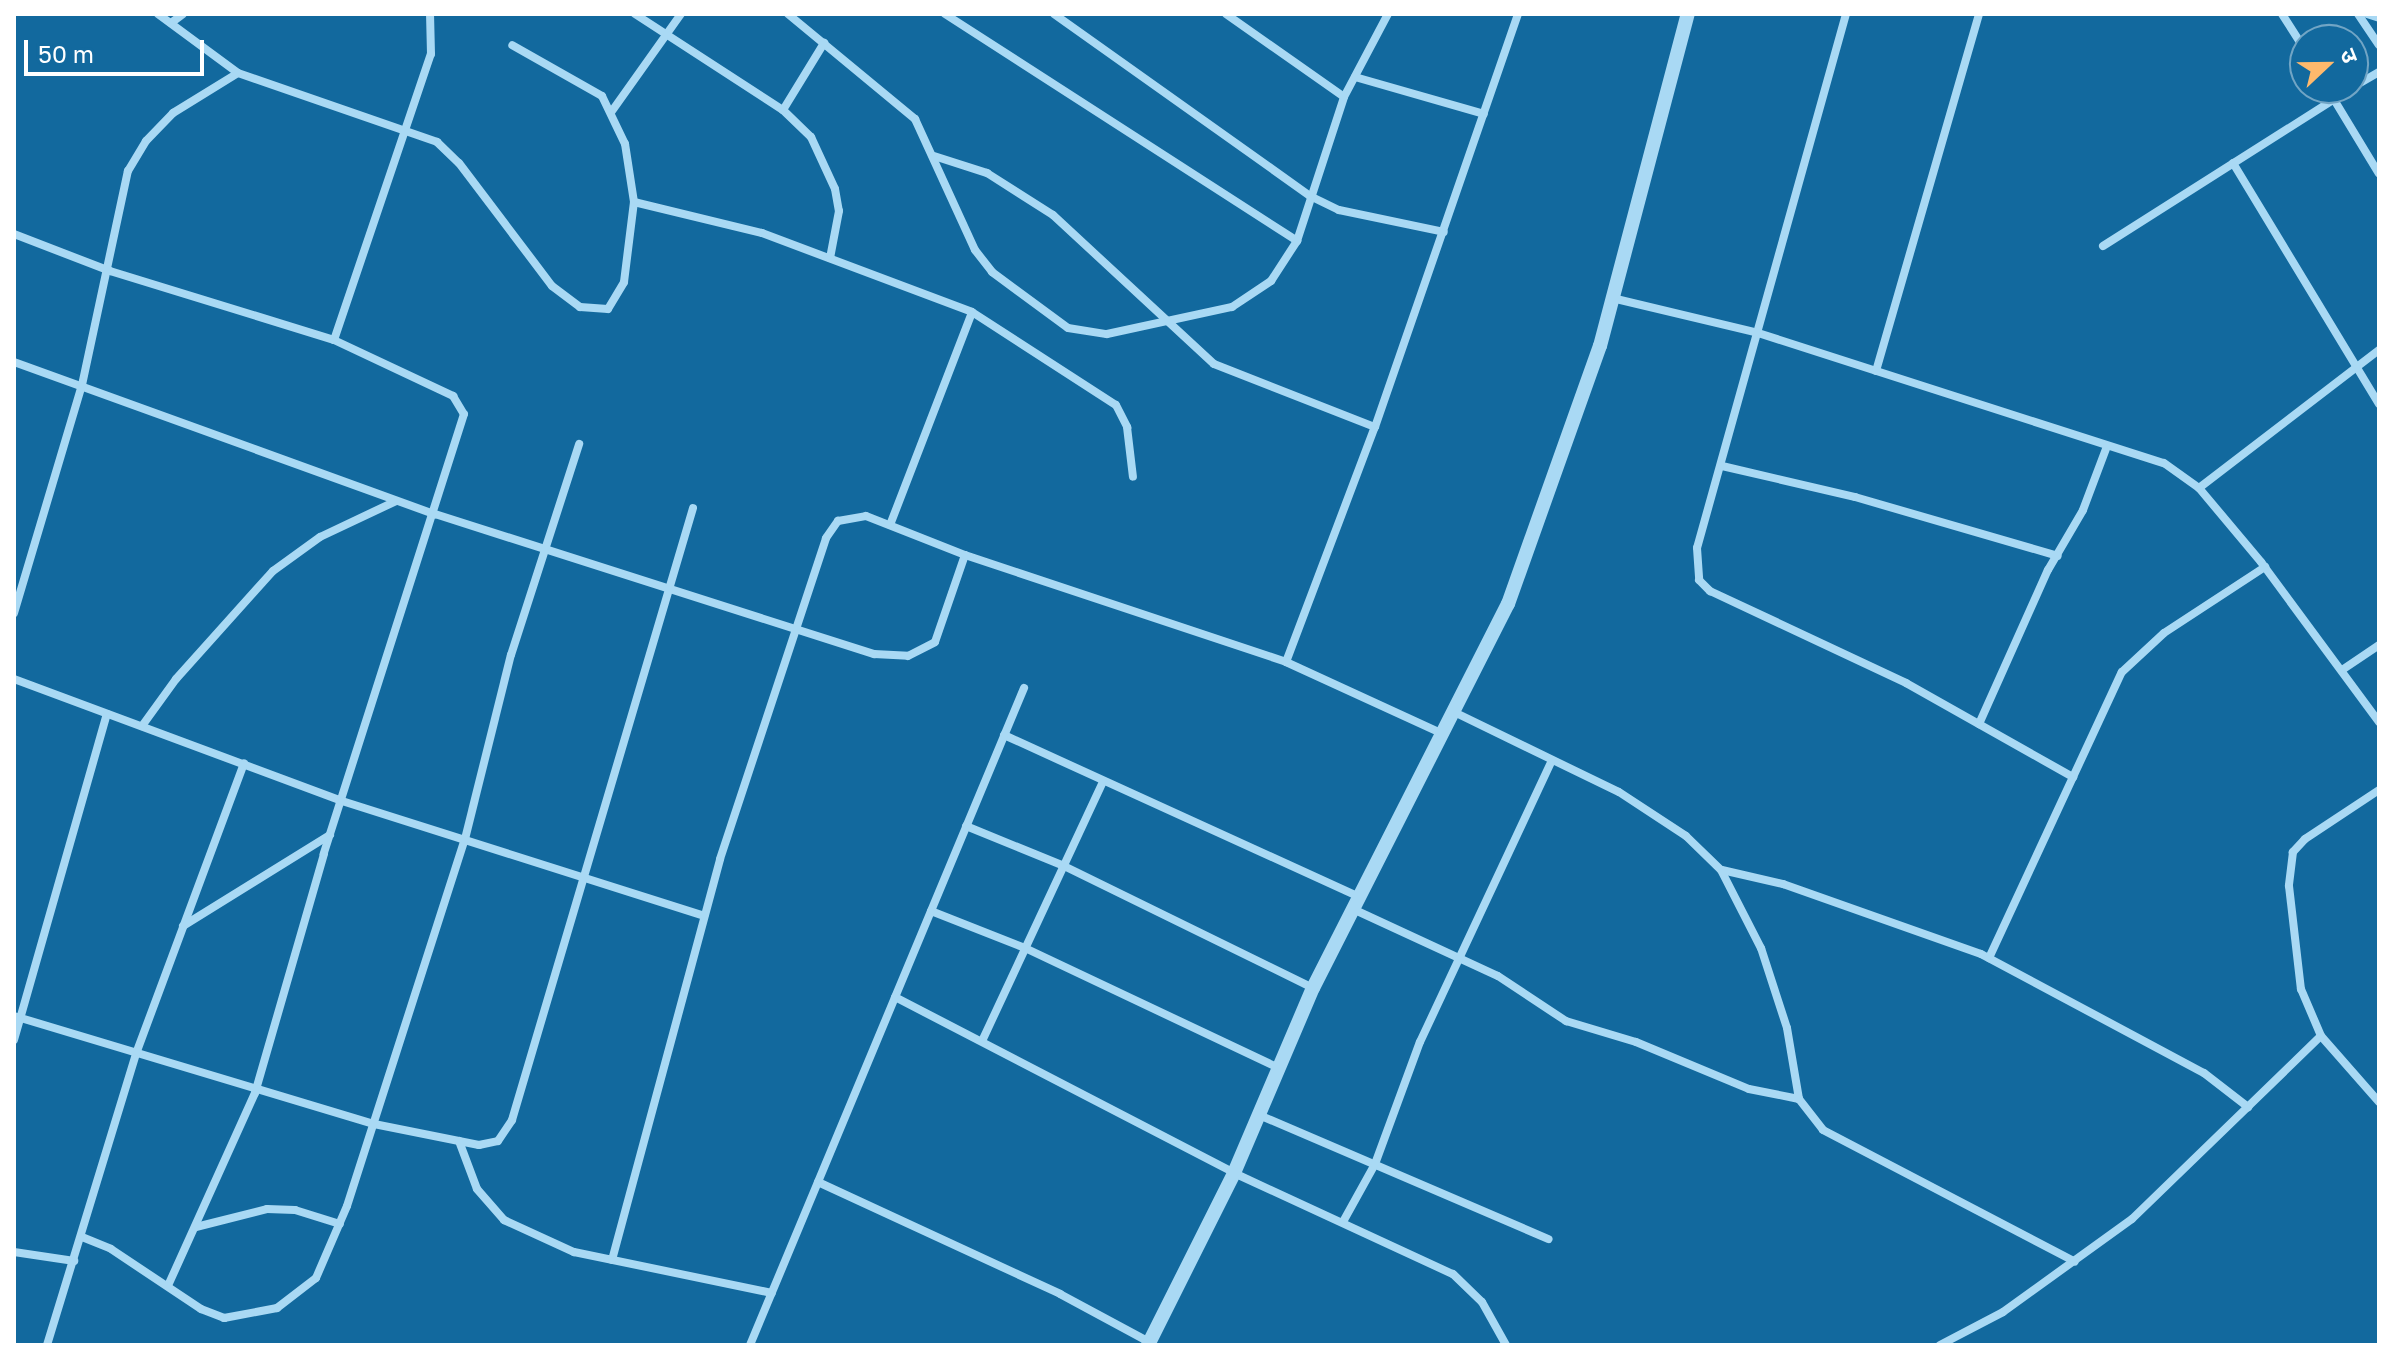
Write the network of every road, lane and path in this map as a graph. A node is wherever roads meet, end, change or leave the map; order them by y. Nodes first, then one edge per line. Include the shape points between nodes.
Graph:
1 (158, 14) edge
2 (183, 14) edge
3 (430, 14) edge
4 (635, 14) edge
5 (681, 14) edge
6 (788, 14) edge
7 (945, 14) edge
8 (1054, 14) edge
9 (1226, 14) edge
10 (1388, 14) edge
11 (1518, 14) edge
12 (1688, 14) edge
13 (1846, 14) edge
14 (1979, 14) edge
15 (2358, 14) edge
16 (2367, 14) edge
17 (2379, 18) edge
18 (171, 23) junction
19 (666, 36) junction
20 (824, 43) junction
21 (512, 45) dead end
22 (2379, 45) edge
23 (238, 73) junction
24 (1355, 77) junction
25 (1344, 97) junction
26 (2325, 104) edge
27 (2336, 104) edge
28 (783, 110) junction
29 (612, 111) junction
30 (1484, 114) junction
31 (407, 128) junction
32 (934, 156) junction
33 (2233, 163) junction
34 (2379, 174) edge
35 (1310, 196) junction
36 (634, 202) junction
37 (1444, 232) junction
38 (14, 234) edge
39 (1297, 241) junction
40 (2103, 246) dead end
41 (830, 258) junction
42 (110, 271) junction
43 (1611, 298) junction
44 (972, 312) junction
45 (1169, 323) junction
46 (1755, 332) junction
47 (334, 340) junction
48 (2379, 350) edge
49 (14, 362) edge
50 (2358, 365) junction
51 (1876, 371) junction
52 (82, 385) junction
53 (2379, 404) edge
54 (1375, 427) junction
55 (579, 444) dead end
56 (2107, 446) junction
57 (1722, 466) junction
58 (1133, 477) dead end
59 (2199, 488) junction
60 (397, 500) junction
61 (693, 508) dead end
62 (435, 514) junction
63 (890, 525) junction
64 (547, 548) junction
65 (965, 555) junction
66 (2058, 556) junction
67 (2265, 567) junction
68 (670, 585) junction
69 (14, 613) edge
70 (797, 625) junction
71 (2379, 645) edge
72 (1286, 662) junction
73 (2342, 670) junction
74 (14, 679) edge
75 (1024, 688) dead end
76 (1454, 712) junction
77 (107, 714) junction
78 (2379, 722) edge
79 (1979, 724) junction
80 (142, 726) junction
81 (1443, 734) junction
82 (1004, 735) junction
83 (1552, 760) junction
84 (244, 763) junction
85 (2073, 777) junction
86 (1103, 782) junction
87 (2379, 790) edge
88 (342, 801) junction
89 (966, 826) junction
90 (331, 834) junction
91 (465, 839) junction
92 (1064, 866) junction
93 (1721, 870) junction
94 (585, 880) junction
95 (1358, 904) junction
96 (931, 911) junction
97 (704, 916) junction
98 (183, 926) junction
99 (1025, 948) junction
100 (1458, 957) junction
101 (1989, 958) junction
102 (1313, 988) junction
103 (895, 997) junction
104 (18, 1017) edge
105 (2321, 1036) junction
106 (983, 1039) junction
107 (14, 1040) edge
108 (137, 1051) junction
109 (1279, 1068) junction
110 (255, 1093) junction
111 (1799, 1099) junction
112 (2379, 1102) edge
113 (2248, 1107) junction
114 (1259, 1115) junction
115 (374, 1124) junction
116 (459, 1141) junction
117 (1375, 1164) junction
118 (1234, 1173) junction
119 (818, 1182) junction
120 (1344, 1220) junction
121 (340, 1224) junction
122 (196, 1227) junction
123 (82, 1237) junction
124 (1549, 1239) dead end
125 (14, 1252) edge
126 (612, 1260) junction
127 (74, 1261) junction
128 (2075, 1262) junction
129 (168, 1286) junction
130 (772, 1293) junction
131 (1148, 1343) edge
132 (47, 1345) edge
133 (750, 1345) edge
134 (1506, 1345) edge
135 (1940, 1345) edge

1 - 18 street
2 - 18 street
3 - 31 street via 431,54
4 - 19 street
5 - 19 street
6 - 20 street
7 - 39 street
8 - 35 street
9 - 25 street
10 - 24 street
11 - 30 street
12 - 43 street
13 - 46 street
14 - 51 street
15 - 22 street
16 - 17 street
18 - 23 street via 202,52
19 - 28 street
19 - 29 street
20 - 28 street
20 - 32 street via 915,119
21 - 29 street via 588,85
23 - 31 street
23 - 42 street via 173,113 146,141 128,171
24 - 25 street
24 - 30 street
25 - 35 street
26 - 33 street
27 - 34 street
28 - 41 street via 811,137 835,189 839,211
29 - 36 street via 625,144
30 - 37 street
31 - 36 street via 437,142 459,163 552,286 580,307 608,309 617,299
31 - 47 street
32 - 45 street via 987,173 1053,215
32 - 45 street via 975,250 1022,297 1083,333
33 - 40 street
33 - 50 street
35 - 37 street via 1339,210
35 - 39 street
36 - 41 street via 762,233
37 - 54 street
38 - 42 street
39 - 45 street via 1271,281 1253,297
41 - 44 street
42 - 47 street
42 - 52 street
43 - 46 street
43 - 76 street via 1546,510 1508,604
44 - 58 street via 1116,405 1127,427
44 - 63 street
45 - 54 street via 1234,375
46 - 51 street
46 - 57 street
47 - 62 street via 461,404 464,425
48 - 50 street
49 - 52 street
50 - 53 street
50 - 59 street
51 - 56 street
52 - 60 street
52 - 69 street
54 - 72 street
55 - 64 street
56 - 59 street via 2164,463
56 - 66 street via 2083,510
57 - 66 street via 1855,497
57 - 79 street via 1695,563 1710,591 1906,683
59 - 67 street
60 - 62 street
60 - 80 street via 320,537 273,571 176,679
61 - 68 street
62 - 64 street
62 - 88 street
63 - 65 street
63 - 70 street via 866,516 838,521 826,538
64 - 68 street
64 - 91 street via 511,655
65 - 70 street via 935,642 921,652 874,654
65 - 72 street
66 - 79 street
67 - 73 street
67 - 85 street via 2164,633 2122,672
68 - 70 street
68 - 94 street
70 - 97 street
71 - 73 street
72 - 81 street
73 - 78 street
74 - 77 street
75 - 82 street
76 - 81 street
76 - 83 street
77 - 80 street
77 - 104 street
79 - 85 street
80 - 84 street
81 - 95 street
82 - 86 street
82 - 89 street
83 - 93 street via 1619,792 1686,836
83 - 100 street
84 - 88 street
84 - 98 street
85 - 101 street
86 - 92 street
86 - 95 street
87 - 105 street via 2305,839 2289,864 2299,980
88 - 90 street
88 - 91 street
89 - 92 street
89 - 96 street
90 - 98 street
90 - 110 street
91 - 94 street
91 - 115 street
92 - 99 street
92 - 102 street
93 - 101 street via 1783,884
93 - 111 street via 1761,948 1787,1028
94 - 97 street
94 - 116 street via 512,1120 490,1144
95 - 100 street
95 - 102 street
96 - 99 street
96 - 103 street
97 - 126 street
98 - 108 street
99 - 106 street
99 - 109 street
100 - 111 street via 1498,976 1566,1021 1636,1042 1749,1089
100 - 117 street
101 - 113 street via 2204,1073
102 - 109 street
103 - 106 street
103 - 119 street
104 - 107 street
104 - 108 street
105 - 112 street
105 - 113 street
106 - 118 street
108 - 110 street
108 - 123 street
109 - 114 street
110 - 115 street
110 - 122 street
111 - 128 street via 1823,1130
113 - 128 street via 2132,1219
114 - 117 street
114 - 118 street
115 - 116 street
115 - 121 street
116 - 126 street via 477,1189 504,1220 574,1252
117 - 120 street
117 - 124 street
118 - 120 street
118 - 131 street
119 - 130 street
119 - 131 street via 1060,1294
120 - 134 street via 1453,1274 1482,1302
121 - 122 street via 295,1210 267,1209
121 - 129 street via 316,1278 277,1308 224,1318
122 - 129 street
123 - 127 street
123 - 129 street
125 - 127 street
126 - 130 street
127 - 132 street
128 - 135 street via 2003,1312
130 - 133 street

